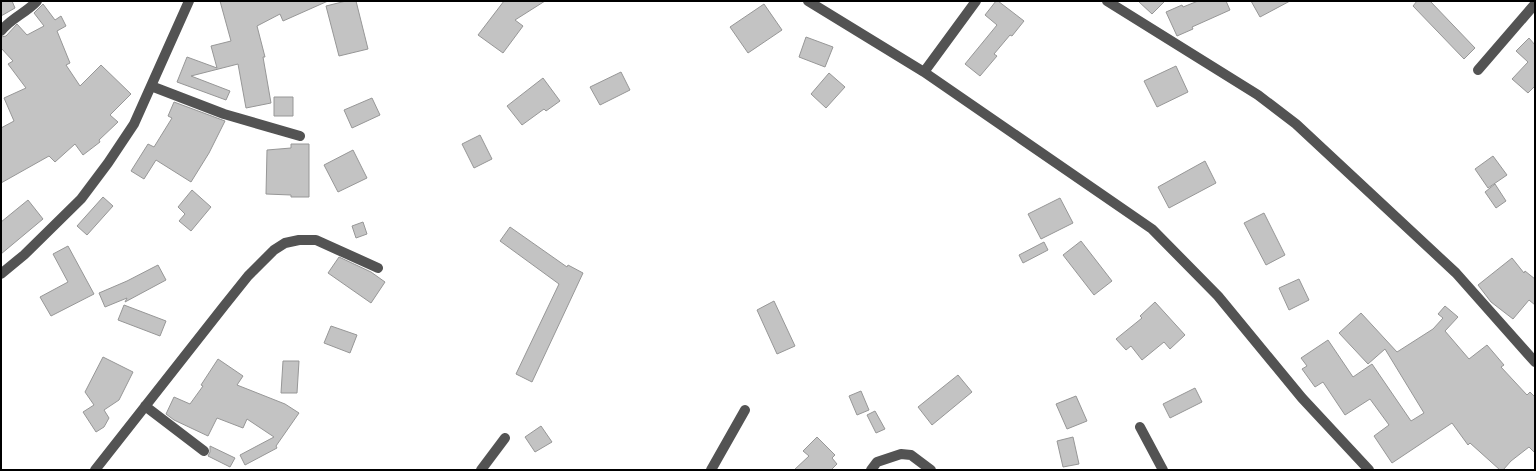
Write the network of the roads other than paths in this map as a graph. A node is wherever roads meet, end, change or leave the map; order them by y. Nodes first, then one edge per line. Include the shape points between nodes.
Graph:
1 (37, 1) edge
2 (189, 1) edge
3 (808, 1) edge
4 (976, 1) edge
5 (1107, 1) edge
6 (1535, 4) edge
7 (1, 31) edge
8 (1478, 70) dead end
9 (924, 72) junction
10 (151, 86) junction
11 (300, 136) dead end
12 (378, 268) dead end
13 (1, 274) edge
14 (1535, 362) edge
15 (145, 406) junction
16 (745, 410) dead end
17 (1140, 427) dead end
18 (505, 438) dead end
19 (204, 450) dead end
20 (95, 470) edge
21 (481, 470) edge
22 (711, 470) edge
23 (870, 470) edge
24 (931, 470) edge
25 (1163, 470) edge
26 (1369, 470) edge

1 - 7 street
2 - 10 street
3 - 9 street
4 - 9 street
5 - 14 street via 1258,95 1296,124 1456,273
6 - 8 street
9 - 26 street via 1152,228 1218,296 1302,398
10 - 11 street via 224,114
10 - 13 street via 134,124 81,199 24,256
12 - 15 street via 316,240 285,243 274,250 243,282
15 - 19 street
15 - 20 street
16 - 22 street
17 - 25 street
18 - 21 street
23 - 24 street via 877,462 901,454 911,455

